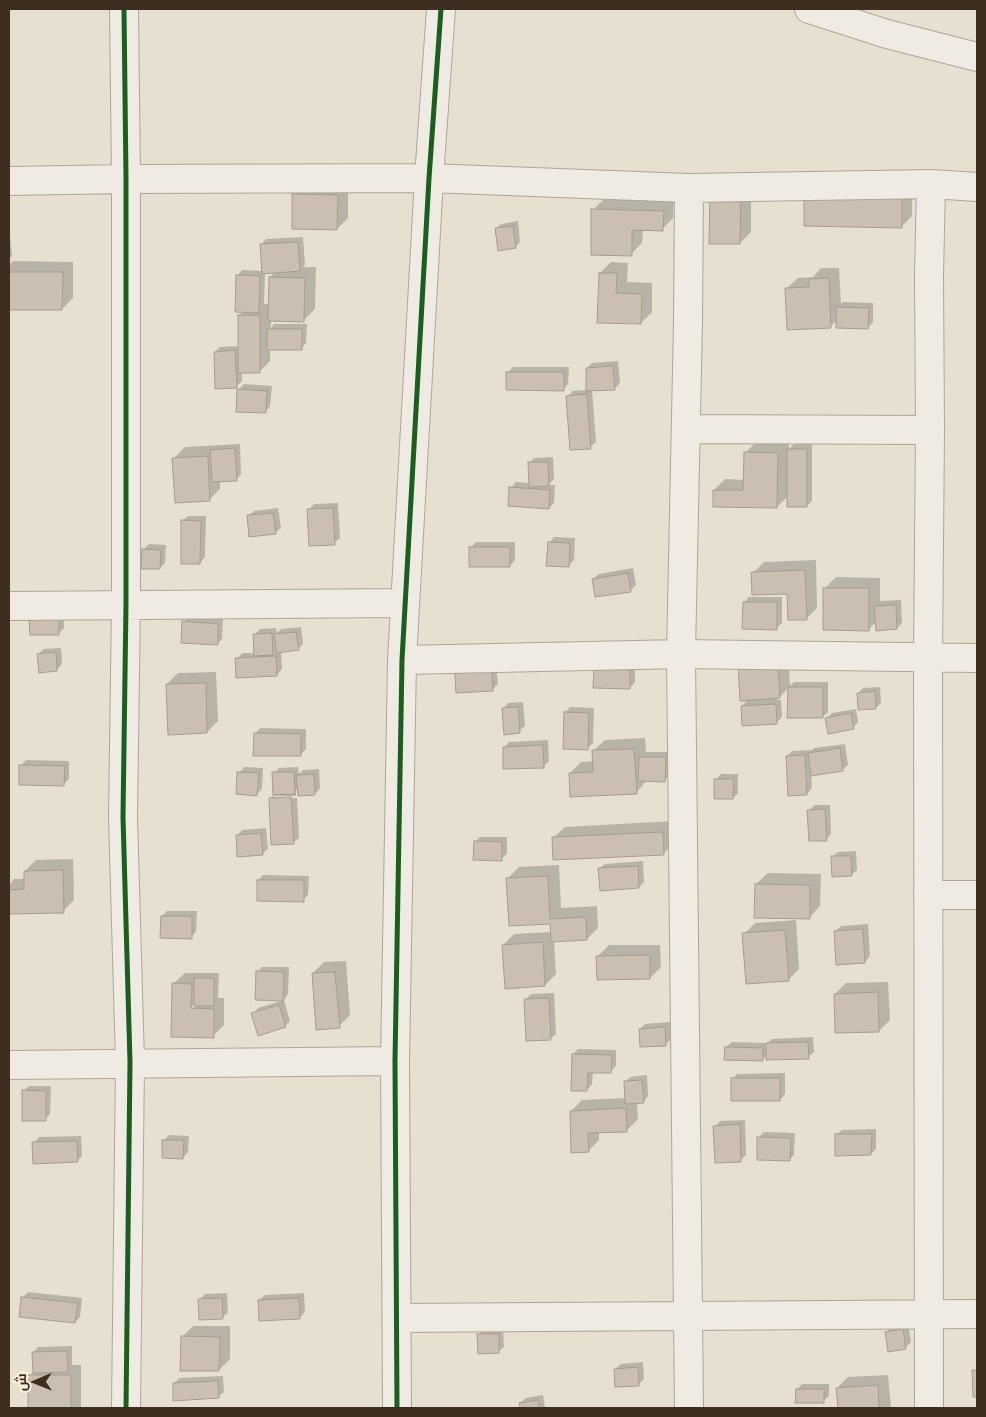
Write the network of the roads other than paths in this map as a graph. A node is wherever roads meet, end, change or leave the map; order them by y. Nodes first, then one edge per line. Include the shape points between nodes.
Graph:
1 (124, 9) edge
2 (441, 9) edge
3 (809, 9) edge
4 (977, 57) edge
5 (429, 178) junction
6 (126, 179) junction
7 (9, 181) edge
8 (932, 184) junction
9 (977, 187) edge
10 (689, 188) junction
11 (686, 430) junction
12 (930, 430) junction
13 (404, 603) junction
14 (126, 604) junction
15 (9, 606) edge
16 (681, 654) junction
17 (928, 657) junction
18 (977, 658) edge
19 (402, 660) junction
20 (928, 895) junction
21 (977, 895) edge
22 (395, 1061) junction
23 (130, 1062) junction
24 (9, 1065) edge
25 (929, 1314) junction
26 (977, 1314) edge
27 (687, 1317) junction
28 (397, 1318) junction
29 (126, 1408) edge
30 (397, 1408) edge
31 (689, 1408) edge
32 (929, 1408) edge

1 - 6 street
2 - 5 street
3 - 4 street via 887,34
5 - 6 street
5 - 10 street
5 - 13 street
6 - 7 street
6 - 14 street
8 - 9 street
8 - 10 street
8 - 12 street
10 - 11 street
11 - 12 street
11 - 16 street
12 - 17 street
13 - 14 street
13 - 19 street
14 - 15 street
14 - 23 street via 123,817
16 - 17 street
16 - 19 street
16 - 27 street
17 - 18 street
17 - 20 street
19 - 22 street
20 - 21 street
20 - 25 street
22 - 23 street
22 - 28 street
23 - 24 street
23 - 29 street
25 - 26 street
25 - 27 street
25 - 32 street
27 - 28 street
27 - 31 street
28 - 30 street

